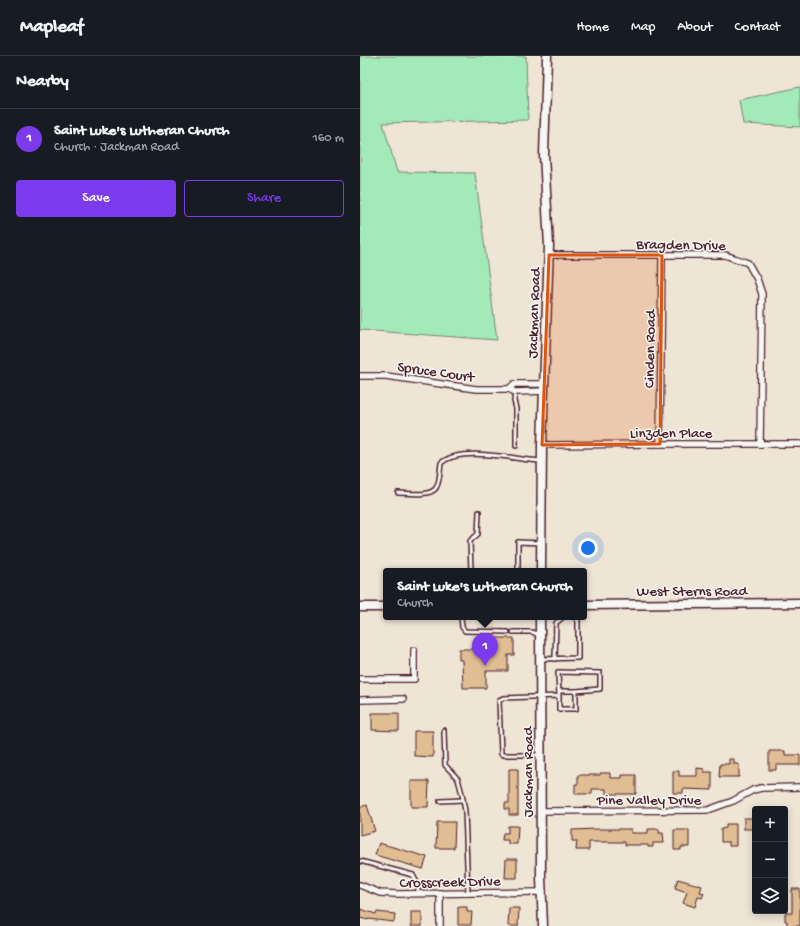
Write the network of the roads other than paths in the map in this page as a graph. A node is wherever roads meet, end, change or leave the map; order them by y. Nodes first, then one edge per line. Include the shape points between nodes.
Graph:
1 (547, 56) edge
2 (549, 255) junction
3 (662, 255) junction
4 (360, 376) edge
5 (545, 388) junction
6 (509, 389) junction
7 (515, 392) junction
8 (660, 444) junction
9 (760, 444) junction
10 (800, 444) edge
11 (542, 445) junction
12 (516, 446) dead end
13 (542, 461) junction
14 (398, 493) dead end
15 (479, 512) dead end
16 (541, 543) junction
17 (471, 568) edge
18 (518, 568) edge
19 (541, 568) edge
20 (800, 603) edge
21 (587, 605) edge
22 (360, 607) edge
23 (383, 607) edge
24 (461, 620) edge
25 (540, 620) edge
26 (560, 620) edge
27 (577, 620) edge
28 (508, 632) dead end
29 (513, 632) dead end
30 (540, 636) junction
31 (414, 650) dead end
32 (541, 659) junction
33 (555, 659) junction
34 (360, 680) edge
35 (559, 691) junction
36 (576, 691) junction
37 (541, 696) junction
38 (559, 696) junction
39 (403, 699) dead end
40 (360, 700) edge
41 (444, 730) dead end
42 (541, 754) junction
43 (800, 787) edge
44 (464, 800) junction
45 (440, 801) dead end
46 (541, 811) junction
47 (360, 861) edge
48 (360, 885) edge
49 (543, 892) junction
50 (418, 893) junction
51 (440, 893) junction
52 (468, 893) junction
53 (440, 926) edge
54 (543, 926) edge

1 - 2 street, Jackman Road via 544,156
2 - 3 street, Bragden Drive
2 - 5 street, Jackman Road
3 - 8 street, Cinden Road
3 - 9 street, Bragden Drive via 725,255 748,264 757,279 762,294
4 - 6 street, Spruce Court via 386,376 476,389
5 - 6 street, Spruce Court via 514,384
5 - 7 street, Spruce Court
5 - 11 street, Jackman Road
6 - 7 street, Spruce Court
7 - 12 lane
8 - 9 street, Linzden Place
8 - 11 street, Linzden Place
9 - 10 street, Linzden Place
11 - 13 street, Jackman Road
13 - 14 lane via 499,455 464,454 446,458 441,463 437,487 432,492
13 - 16 street, Jackman Road
15 - 17 lane via 478,534 470,541
16 - 18 lane via 518,542
16 - 19 street, Jackman Road
20 - 21 street, West Sterns Road
22 - 23 street
24 - 28 lane via 465,631
25 - 30 street, Jackman Road
26 - 33 lane via 556,623
27 - 33 lane via 578,658
29 - 30 lane via 532,632
30 - 32 street, Jackman Road
31 - 34 street via 414,679
32 - 33 lane
32 - 37 street, Jackman Road
35 - 36 lane
35 - 36 lane via 558,672 600,673 600,689
35 - 38 lane
36 - 38 lane via 576,709 559,709
37 - 38 lane
37 - 42 street, Jackman Road
37 - 42 lane via 499,700 501,754
39 - 40 street
41 - 44 lane via 445,765 458,779
42 - 46 street, Jackman Road
43 - 46 street, Pine Valley Drive via 753,790 708,810
44 - 45 lane
44 - 52 lane
46 - 49 street, Jackman Road
47 - 50 lane via 413,875 418,885
48 - 50 street, Crosscreek Drive via 380,893
49 - 52 street, Crosscreek Drive
49 - 54 street, Jackman Road
50 - 51 street, Crosscreek Drive
51 - 52 street, Crosscreek Drive
51 - 53 street

